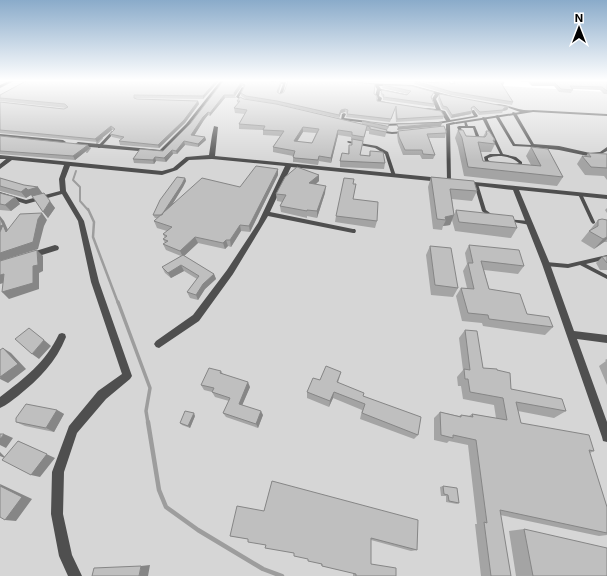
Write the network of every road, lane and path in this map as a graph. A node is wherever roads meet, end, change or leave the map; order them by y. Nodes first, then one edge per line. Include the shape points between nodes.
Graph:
1 (201, 107) edge
2 (437, 107) edge
3 (509, 107) edge
4 (419, 108) edge
5 (439, 111) junction
6 (473, 111) edge
7 (523, 111) junction
8 (514, 113) junction
9 (344, 114) dead end
10 (607, 115) edge
11 (497, 116) junction
12 (484, 118) junction
13 (336, 121) edge
14 (449, 121) junction
15 (464, 122) junction
16 (456, 123) joint
17 (357, 126) edge
18 (216, 127) dead end
19 (467, 127) junction
20 (448, 128) junction
21 (442, 129) edge
22 (378, 131) edge
23 (408, 131) edge
24 (113, 132) edge
25 (0, 136) edge
26 (349, 142) dead end
27 (464, 142) edge
28 (475, 142) edge
29 (533, 146) junction
30 (99, 147) junction
31 (607, 149) edge
32 (502, 155) junction
33 (587, 155) junction
34 (0, 157) edge
35 (212, 157) junction
36 (11, 158) junction
37 (607, 158) edge
38 (67, 165) junction
39 (288, 166) junction
40 (498, 166) edge
41 (0, 167) edge
42 (506, 167) edge
43 (394, 176) junction
44 (449, 181) junction
45 (476, 184) junction
46 (514, 188) junction
47 (64, 192) junction
48 (0, 194) edge
49 (580, 194) junction
50 (607, 196) edge
51 (265, 213) junction
52 (593, 222) dead end
53 (530, 223) junction
54 (353, 231) dead end
55 (55, 248) dead end
56 (607, 257) edge
57 (22, 258) edge
58 (581, 263) junction
59 (546, 264) junction
60 (607, 276) edge
61 (570, 334) junction
62 (62, 337) dead end
63 (607, 339) edge
64 (159, 344) dead end
65 (0, 403) edge
66 (607, 437) edge
67 (74, 576) edge

1 - 30 street via 188,125 161,152
2 - 5 street
3 - 7 street
4 - 5 street
5 - 14 street via 443,112
6 - 14 lane via 476,116
7 - 8 street
7 - 10 street
8 - 11 street
8 - 29 lane
9 - 14 lane via 342,118 387,125
11 - 12 street
11 - 29 lane via 514,145
12 - 15 street
12 - 32 lane
13 - 17 lane
15 - 16 street
15 - 19 lane
16 - 20 lane via 448,124
18 - 35 street
19 - 27 lane via 459,126
19 - 28 lane via 474,128 480,143
20 - 21 lane
20 - 44 lane
22 - 23 lane
24 - 30 lane
25 - 30 street
26 - 43 lane via 387,153
29 - 33 street via 559,148
31 - 33 street via 601,153
32 - 40 lane via 486,157 488,163
32 - 42 lane via 512,157 521,163
33 - 37 street
34 - 36 street
35 - 38 street via 188,158 175,169 162,173
35 - 39 street
36 - 38 street
36 - 41 street
38 - 47 street via 62,179
39 - 43 street
39 - 51 street
43 - 44 street
44 - 45 street
45 - 46 street
45 - 53 lane via 481,204 488,215
46 - 49 street
46 - 53 street
47 - 48 street via 26,202
47 - 67 street via 81,221 95,282 127,376 102,395 73,430 58,472 57,514 66,556
49 - 50 street
49 - 52 lane
51 - 54 street
51 - 64 street via 237,260 196,318
53 - 59 street
55 - 57 street
56 - 58 lane
58 - 59 lane via 568,266
58 - 60 lane
59 - 61 street
61 - 63 street
61 - 66 street
62 - 65 street via 59,348 47,364

